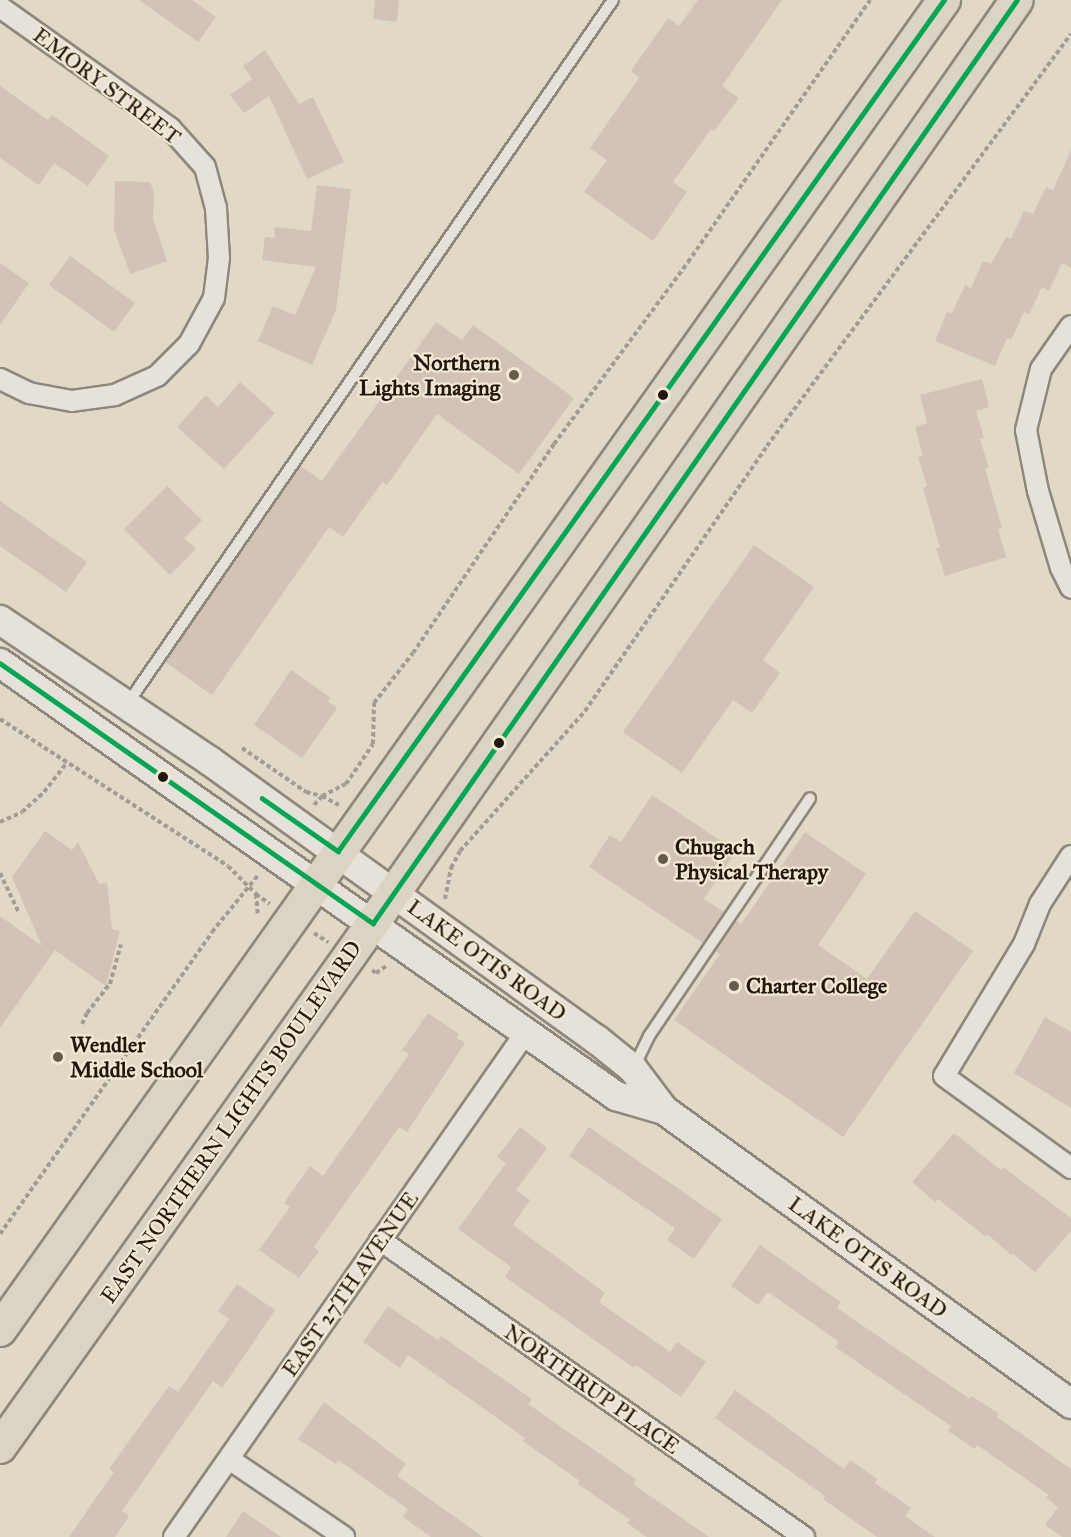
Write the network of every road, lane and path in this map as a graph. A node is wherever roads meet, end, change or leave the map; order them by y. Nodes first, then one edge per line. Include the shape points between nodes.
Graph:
1 (613, 0) edge
2 (870, 0) edge
3 (944, 0) edge
4 (1017, 0) edge
5 (0, 7) edge
6 (1071, 34) edge
7 (1071, 326) edge
8 (0, 379) edge
9 (1071, 588) edge
10 (0, 620) edge
11 (0, 663) edge
12 (127, 705) junction
13 (0, 719) edge
14 (66, 764) junction
15 (306, 792) dead end
16 (810, 798) dead end
17 (0, 822) edge
18 (338, 851) junction
19 (1071, 856) edge
20 (0, 873) edge
21 (315, 882) junction
22 (249, 887) junction
23 (394, 892) junction
24 (448, 896) dead end
25 (19, 913) dead end
26 (258, 915) dead end
27 (373, 923) junction
28 (121, 944) dead end
29 (82, 1024) dead end
30 (526, 1032) junction
31 (633, 1069) junction
32 (664, 1110) junction
33 (1071, 1168) edge
34 (0, 1234) edge
35 (380, 1240) junction
36 (0, 1330) edge
37 (1071, 1404) edge
38 (0, 1447) edge
39 (230, 1459) junction
40 (174, 1537) edge
41 (344, 1537) edge
42 (804, 1537) edge

1 - 12 lane
2 - 15 path via 688,262 554,444 413,653 374,703 373,744 346,784 322,796
3 - 18 main road
4 - 23 main road, EAST NORTHERN LIGHTS BOULEVARD
5 - 8 street, EMORY STREET via 170,128 205,167 216,208 219,258 214,298 189,344 157,376 115,395 72,401 29,393
6 - 24 path via 767,446 585,711 459,851 451,868
7 - 9 street via 1041,369 1026,430 1038,491 1061,568
10 - 12 main road, LAKE OTIS ROAD
11 - 21 main road, LAKE OTIS ROAD
12 - 18 main road, LAKE OTIS ROAD
13 - 14 path
14 - 17 path via 22,812
14 - 22 path via 228,866
16 - 31 lane via 649,1036
18 - 21 main road
18 - 23 main road, LAKE OTIS ROAD
19 - 33 street via 1040,904 1024,944 944,1076
20 - 25 path
21 - 27 main road, LAKE OTIS ROAD
21 - 36 main road
22 - 26 path via 256,894
22 - 34 path via 213,932
23 - 27 main road, EAST NORTHERN LIGHTS BOULEVARD
23 - 31 main road, LAKE OTIS ROAD
27 - 30 main road, LAKE OTIS ROAD
27 - 38 main road, EAST NORTHERN LIGHTS BOULEVARD
28 - 29 path via 110,984
30 - 32 main road, LAKE OTIS ROAD via 616,1096
30 - 35 street, EAST 27TH AVENUE
31 - 32 main road, LAKE OTIS ROAD
32 - 37 main road, LAKE OTIS ROAD
35 - 39 street, EAST 27TH AVENUE
35 - 42 street, NORTHRUP PLACE
39 - 40 street, EAST 27TH AVENUE
39 - 41 street

